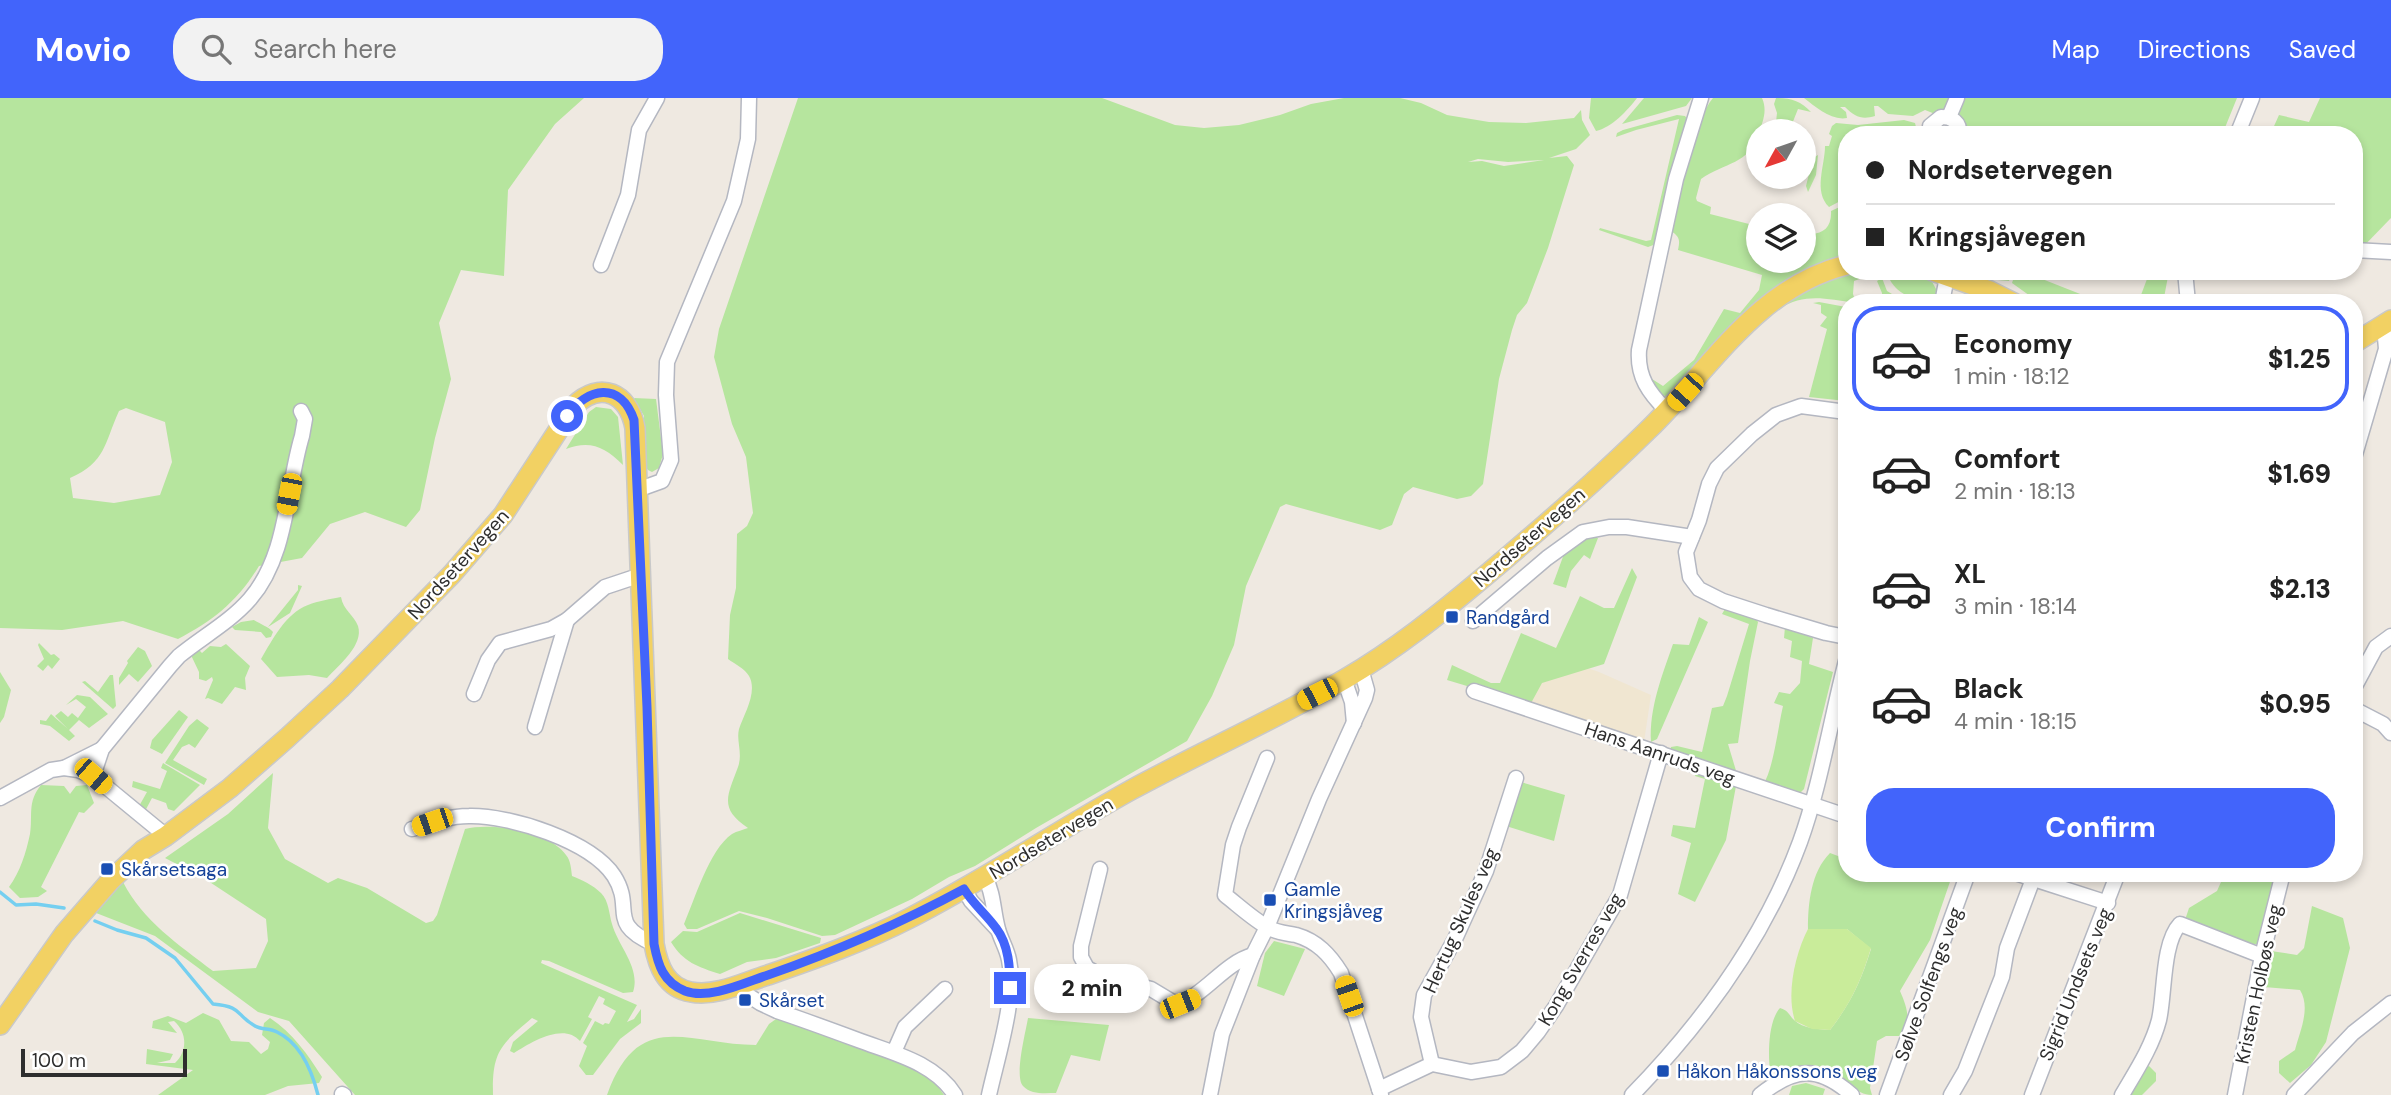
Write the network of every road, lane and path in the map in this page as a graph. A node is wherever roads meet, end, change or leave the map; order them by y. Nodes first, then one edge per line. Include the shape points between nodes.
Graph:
1 (657, 98) edge
2 (749, 98) edge
3 (1701, 98) edge
4 (1956, 98) edge
5 (2252, 98) edge
6 (1949, 117) junction
7 (1930, 126) edge
8 (1958, 126) edge
9 (2241, 126) edge
10 (2363, 250) edge
11 (2391, 251) edge
12 (601, 265) dead end
13 (1838, 268) edge
14 (1960, 280) edge
15 (1993, 294) edge
16 (2388, 323) edge
17 (2363, 338) edge
18 (301, 411) dead end
19 (1667, 411) junction
20 (1838, 411) edge
21 (2363, 427) edge
22 (637, 490) junction
23 (1692, 537) junction
24 (641, 576) junction
25 (567, 620) junction
26 (1473, 621) dead end
27 (1838, 635) edge
28 (2391, 636) edge
29 (2363, 671) edge
30 (1353, 674) junction
31 (1474, 691) dead end
32 (474, 694) dead end
33 (1838, 694) edge
34 (2363, 714) edge
35 (535, 727) dead end
36 (2391, 733) edge
37 (102, 749) junction
38 (1661, 753) junction
39 (1267, 758) dead end
40 (64, 768) junction
41 (93, 776) junction
42 (1516, 778) dead end
43 (0, 797) edge
44 (1811, 806) junction
45 (1838, 814) edge
46 (412, 829) dead end
47 (166, 836) junction
48 (1100, 869) dead end
49 (985, 877) junction
50 (1965, 882) edge
51 (2032, 882) edge
52 (2043, 882) edge
53 (2115, 882) edge
54 (2281, 882) edge
55 (964, 889) junction
56 (2108, 902) junction
57 (1267, 927) junction
58 (998, 930) junction
59 (654, 944) junction
60 (1253, 955) junction
61 (2262, 956) junction
62 (734, 986) junction
63 (945, 989) dead end
64 (2391, 1003) edge
65 (0, 1025) edge
66 (894, 1052) junction
67 (1432, 1064) junction
68 (1380, 1092) edge
69 (955, 1095) edge
70 (989, 1095) edge
71 (1210, 1095) edge
72 (1632, 1095) edge
73 (1760, 1095) edge
74 (1852, 1095) edge
75 (1887, 1095) edge
76 (1951, 1095) edge
77 (2032, 1095) edge
78 (2122, 1095) edge
79 (2235, 1095) edge
80 (2294, 1095) edge

1 - 12 street via 639,130 628,195
2 - 22 street via 748,139 734,201 667,362 671,460 662,481
3 - 19 street via 1676,179 1639,350 1646,388
4 - 6 street
5 - 9 street
6 - 7 street via 1934,120
6 - 8 street
10 - 11 street
13 - 19 main road, Nordsetervegen via 1800,282 1767,304
14 - 15 main road
16 - 17 main road
16 - 21 street via 2386,349
18 - 37 street via 302,436 280,537 267,574 239,610 179,656
19 - 30 main road, Nordsetervegen via 1483,577
20 - 23 street via 1801,406 1760,427 1717,468
22 - 24 main road, Nordsetervegen
22 - 47 main road, Nordsetervegen via 635,428 629,408 610,393 585,397 567,416 503,515 418,610 261,761
23 - 26 street via 1628,527 1583,532
23 - 27 street via 1686,564 1699,589 1723,601
24 - 25 street via 605,587
24 - 59 main road, Nordsetervegen
25 - 32 street via 537,634 500,643
25 - 35 street
28 - 29 street via 2376,647
30 - 49 main road, Nordsetervegen via 1120,796
30 - 57 street via 1354,724
31 - 38 street, Hans Aanruds veg
33 - 44 street
34 - 36 street
37 - 40 street
37 - 41 street
38 - 44 street, Hans Aanruds veg
38 - 67 street, Kong Sverres veg via 1620,895 1538,1032 1501,1067 1471,1072
39 - 57 street via 1233,845 1225,895
40 - 41 street
40 - 43 street via 51,770
41 - 47 street
42 - 67 street, Hertug Skules veg via 1486,871 1424,995 1421,1017
44 - 45 street, Hans Aanruds veg
44 - 72 street via 1801,841 1764,921 1718,993
46 - 59 street via 451,818 484,816 555,834 610,870 621,892 628,928
47 - 65 main road, Nordsetervegen via 135,858 85,908
48 - 60 street via 1081,957 1087,968 1101,976 1151,989 1180,1004
49 - 55 main road, Nordsetervegen
49 - 58 street
50 - 75 street, Sølve Solfengs veg
51 - 76 street via 2007,948 2002,976
52 - 56 street
53 - 56 street, Sigrid Undsets veg
54 - 61 street, Kristen Holbøs veg
55 - 58 street
55 - 62 main road, Nordsetervegen via 862,940
56 - 77 street, Sigrid Undsets veg
57 - 60 street
57 - 68 street via 1319,945 1333,960
58 - 70 street via 1010,962 1010,988
59 - 62 main road, Nordsetervegen via 664,976 685,990 699,993
60 - 71 street via 1223,1034
61 - 78 street via 2180,924 2171,939 2155,1034
61 - 79 street, Kristen Holbøs veg
62 - 66 street via 777,1011
63 - 66 street via 905,1027
64 - 80 street via 2353,1033
66 - 69 street via 933,1072
67 - 68 street
73 - 74 street via 1801,1073 1833,1079

